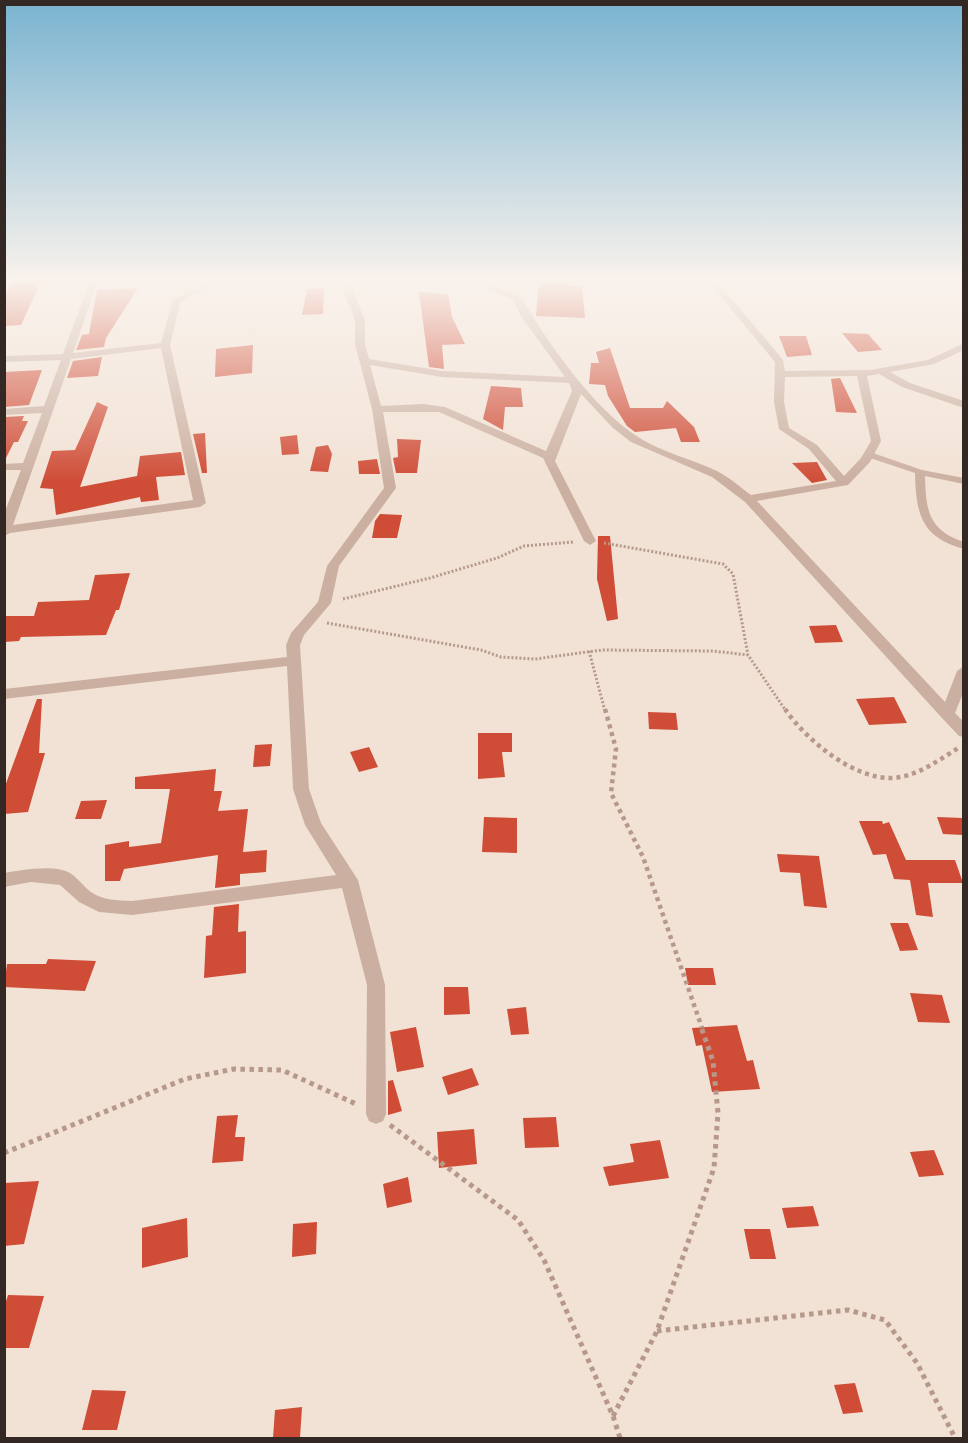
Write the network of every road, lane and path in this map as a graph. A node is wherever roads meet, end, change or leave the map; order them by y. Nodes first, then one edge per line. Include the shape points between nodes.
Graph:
1 (70, 348) edge
2 (138, 348) edge
3 (166, 348) edge
4 (361, 348) edge
5 (550, 348) edge
6 (769, 348) edge
7 (958, 348) edge
8 (67, 357) junction
9 (4, 359) edge
10 (364, 361) junction
11 (880, 371) junction
12 (861, 373) junction
13 (778, 374) junction
14 (573, 380) junction
15 (963, 405) edge
16 (48, 410) junction
17 (377, 410) junction
18 (4, 412) edge
19 (870, 455) junction
20 (549, 456) junction
21 (28, 466) junction
22 (4, 467) edge
23 (920, 472) junction
24 (963, 481) edge
25 (844, 483) junction
26 (749, 499) junction
27 (5, 531) edge
28 (590, 541) junction
29 (963, 546) edge
30 (324, 603) junction
31 (312, 620) junction
32 (589, 651) junction
33 (748, 655) junction
34 (294, 660) junction
35 (963, 671) edge
36 (4, 694) edge
37 (947, 714) junction
38 (963, 732) edge
39 (963, 745) edge
40 (4, 880) edge
41 (349, 880) junction
42 (376, 1114) junction
43 (4, 1153) edge
44 (657, 1331) junction
45 (613, 1416) junction
46 (620, 1438) edge
47 (954, 1438) edge

1 - 8 street
2 - 8 street
3 - 27 street via 200,503
4 - 10 street
5 - 14 street
6 - 13 street via 780,362
7 - 11 street via 931,362
8 - 9 street
8 - 16 street
10 - 14 street via 440,375
10 - 17 street
11 - 12 street
11 - 15 street via 906,385
12 - 13 street
12 - 19 street via 876,441
13 - 25 street via 784,429 813,447
14 - 20 street via 577,392
14 - 26 street via 635,440 716,475
16 - 18 street
16 - 21 street
17 - 20 street via 441,410
17 - 30 street via 390,488 333,566
19 - 23 lane
19 - 25 street
20 - 28 street via 551,469
21 - 22 street
21 - 27 street
23 - 24 lane
23 - 29 lane via 921,512 933,530
25 - 26 street
26 - 37 street
28 - 30 path via 524,546 430,579
28 - 33 path via 723,564 733,574
30 - 31 street
31 - 32 path via 482,650 501,657 563,657
31 - 34 street via 298,633 293,645
32 - 33 path via 713,651
32 - 44 path via 615,749 611,793 643,857 713,1061 718,1113 714,1168
33 - 39 path via 797,726 853,769 892,778 920,771
34 - 36 street
34 - 41 street via 301,789 313,825
35 - 37 street
37 - 38 street
40 - 41 street via 31,875 64,878 85,897 105,907 132,908
41 - 42 street via 376,985
42 - 43 path via 282,1070 234,1068 185,1078
42 - 45 path via 518,1220 544,1260
44 - 45 path
44 - 47 path via 848,1310 885,1320 917,1364
45 - 46 path

